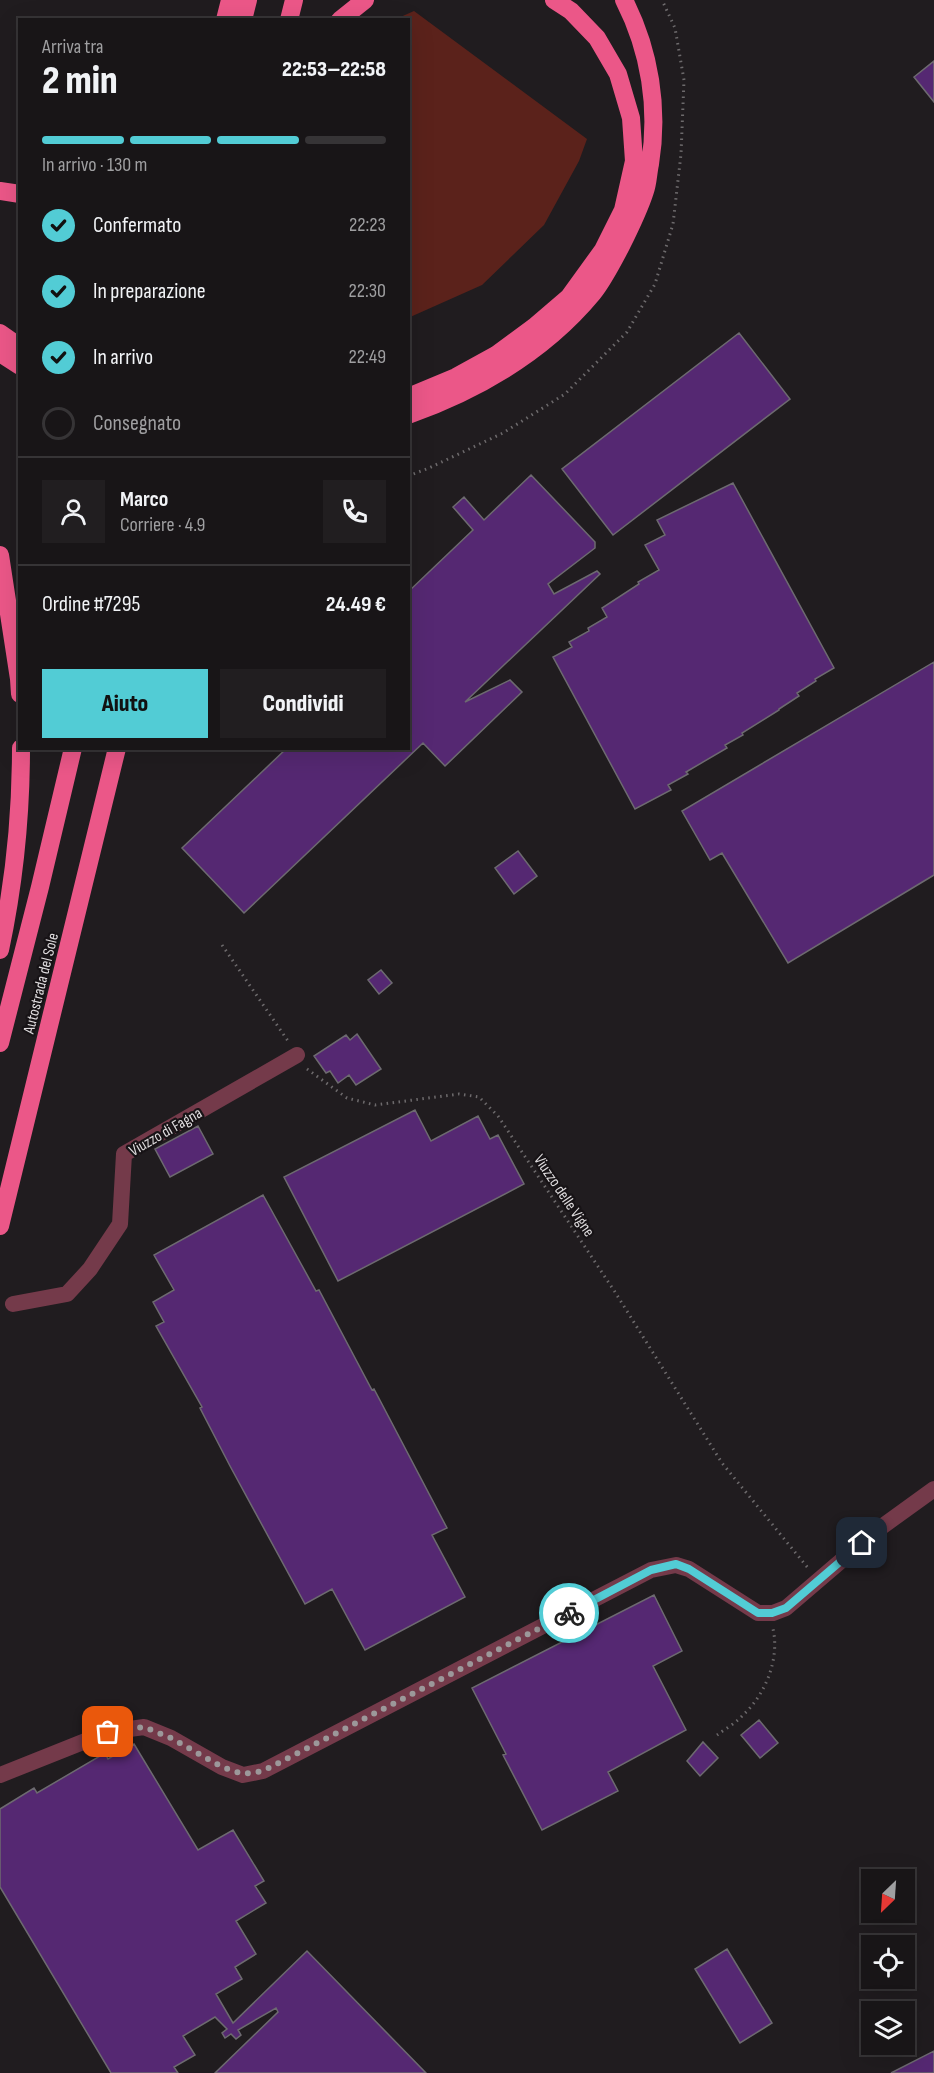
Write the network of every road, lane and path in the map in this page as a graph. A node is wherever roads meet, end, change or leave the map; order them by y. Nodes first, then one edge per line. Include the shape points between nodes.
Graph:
1 (230, 0) edge
2 (248, 0) edge
3 (294, 0) edge
4 (365, 0) edge
5 (554, 0) edge
6 (624, 0) edge
7 (226, 18) edge
8 (244, 18) edge
9 (290, 18) edge
10 (342, 18) edge
11 (0, 191) edge
12 (18, 195) edge
13 (0, 333) edge
14 (18, 346) edge
15 (0, 353) edge
16 (18, 365) edge
17 (410, 396) edge
18 (410, 413) edge
19 (0, 555) edge
20 (18, 674) edge
21 (21, 750) edge
22 (73, 750) edge
23 (117, 750) edge
24 (222, 945) dead end
25 (0, 950) edge
26 (0, 1043) edge
27 (297, 1055) junction
28 (0, 1226) edge
29 (13, 1304) dead end
30 (934, 1489) edge
31 (819, 1581) junction
32 (768, 1613) junction
33 (717, 1735) dead end
34 (0, 1775) edge

1 - 7 highway
2 - 8 highway
3 - 9 highway
4 - 10 highway
5 - 17 highway via 572,11 597,38 618,74 631,118 634,161 623,210 603,250 569,297 496,355
6 - 18 highway via 648,66 653,122 646,189 628,233 594,291 538,346 499,373
11 - 12 highway
13 - 14 highway
15 - 16 highway
19 - 20 highway
21 - 25 highway via 14,864
22 - 26 highway, Autostrada del Sole
23 - 28 highway, Autostrada del Sole
24 - 27 path, Viuzzo delle Vigne
27 - 29 street, Viuzzo di Fagna via 124,1154 120,1224 90,1269 67,1294
27 - 31 path, Viuzzo delle Vigne via 309,1072 347,1098 375,1105 459,1094 479,1097 498,1116 722,1462
30 - 31 street via 876,1531
31 - 32 street via 786,1608
32 - 33 path via 774,1634 772,1666 764,1687 744,1715
32 - 34 street via 758,1613 743,1605 689,1569 676,1564 664,1566 263,1771 243,1774 222,1767 144,1727 108,1732

